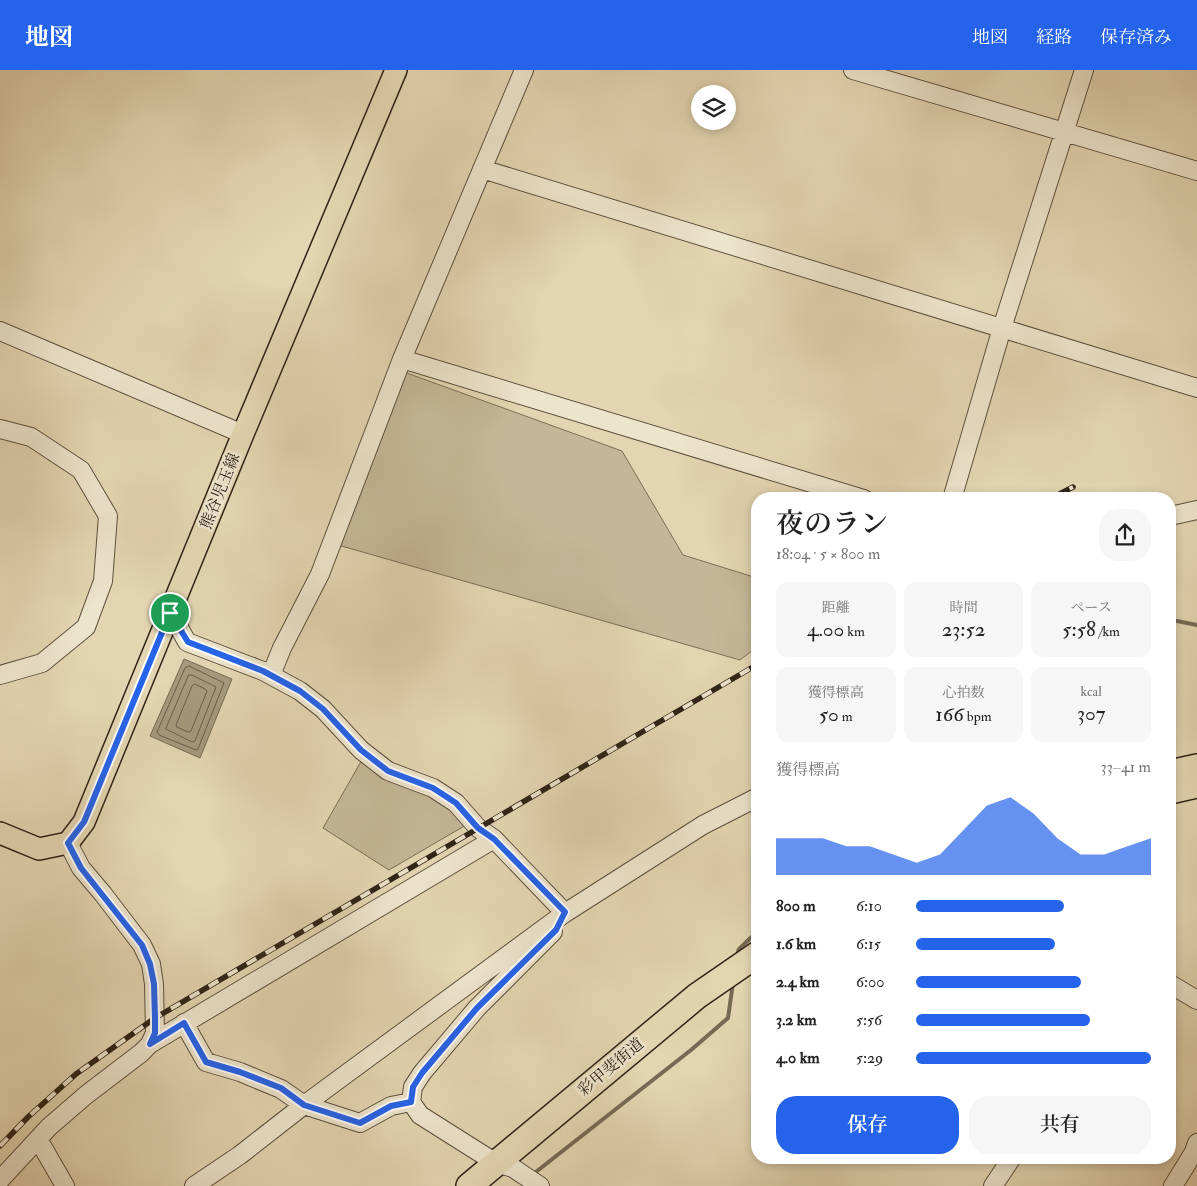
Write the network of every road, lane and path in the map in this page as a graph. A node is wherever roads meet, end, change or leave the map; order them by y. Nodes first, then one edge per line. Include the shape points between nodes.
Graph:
1 (396, 70) edge
2 (524, 70) edge
3 (853, 70) edge
4 (1084, 70) edge
5 (1065, 132) junction
6 (482, 169) junction
7 (1197, 170) edge
8 (1002, 328) junction
9 (0, 330) edge
10 (402, 359) junction
11 (1197, 388) edge
12 (0, 428) edge
13 (243, 434) junction
14 (841, 492) edge
15 (954, 492) edge
16 (1197, 510) edge
17 (1176, 515) edge
18 (170, 613) junction
19 (0, 675) edge
20 (271, 675) junction
21 (1197, 767) edge
22 (1176, 772) edge
23 (1197, 785) edge
24 (1176, 790) edge
25 (751, 801) edge
26 (0, 833) edge
27 (494, 839) junction
28 (68, 843) junction
29 (565, 912) junction
30 (751, 959) edge
31 (751, 978) edge
32 (1176, 988) edge
33 (1197, 1000) edge
34 (184, 1023) junction
35 (150, 1044) junction
36 (411, 1102) junction
37 (304, 1105) junction
38 (38, 1139) junction
39 (1196, 1150) edge
40 (1008, 1164) edge
41 (501, 1172) edge
42 (0, 1180) edge
43 (65, 1186) edge
44 (194, 1186) edge
45 (469, 1186) edge
46 (540, 1186) edge
47 (993, 1186) edge
48 (1173, 1186) edge

1 - 13 main road, 熊谷児玉線
2 - 6 street
3 - 5 street
4 - 5 street
5 - 7 street
5 - 8 street
6 - 8 street
6 - 10 street
8 - 11 street
8 - 15 street
9 - 13 street
10 - 14 street
10 - 20 street via 320,574
12 - 19 street via 31,437 81,470 108,516 103,582 86,627 42,663
13 - 18 main road, 熊谷児玉線
16 - 17 street
18 - 20 street via 188,642
18 - 28 main road, 熊谷児玉線 via 84,822
20 - 27 street via 323,709 361,750 388,771 433,788 456,803 478,828
21 - 22 highway
23 - 24 highway
25 - 29 street via 703,825
26 - 28 main road via 39,850
27 - 29 street
27 - 34 street
28 - 35 street via 81,868 142,945 150,964 155,1018 155,1033
29 - 36 street via 556,930 477,1008 422,1073 413,1087
29 - 37 street
30 - 41 highway, 彩甲斐街道 via 697,996
31 - 41 highway, 彩甲斐街道
32 - 33 street
34 - 35 street
34 - 37 street via 206,1062 281,1088
35 - 38 street via 86,1095
36 - 37 street via 391,1106 360,1123
36 - 41 street via 420,1116
37 - 44 street
38 - 42 street
38 - 43 street
39 - 48 street
40 - 47 street
41 - 45 highway, 彩甲斐街道
41 - 46 street

